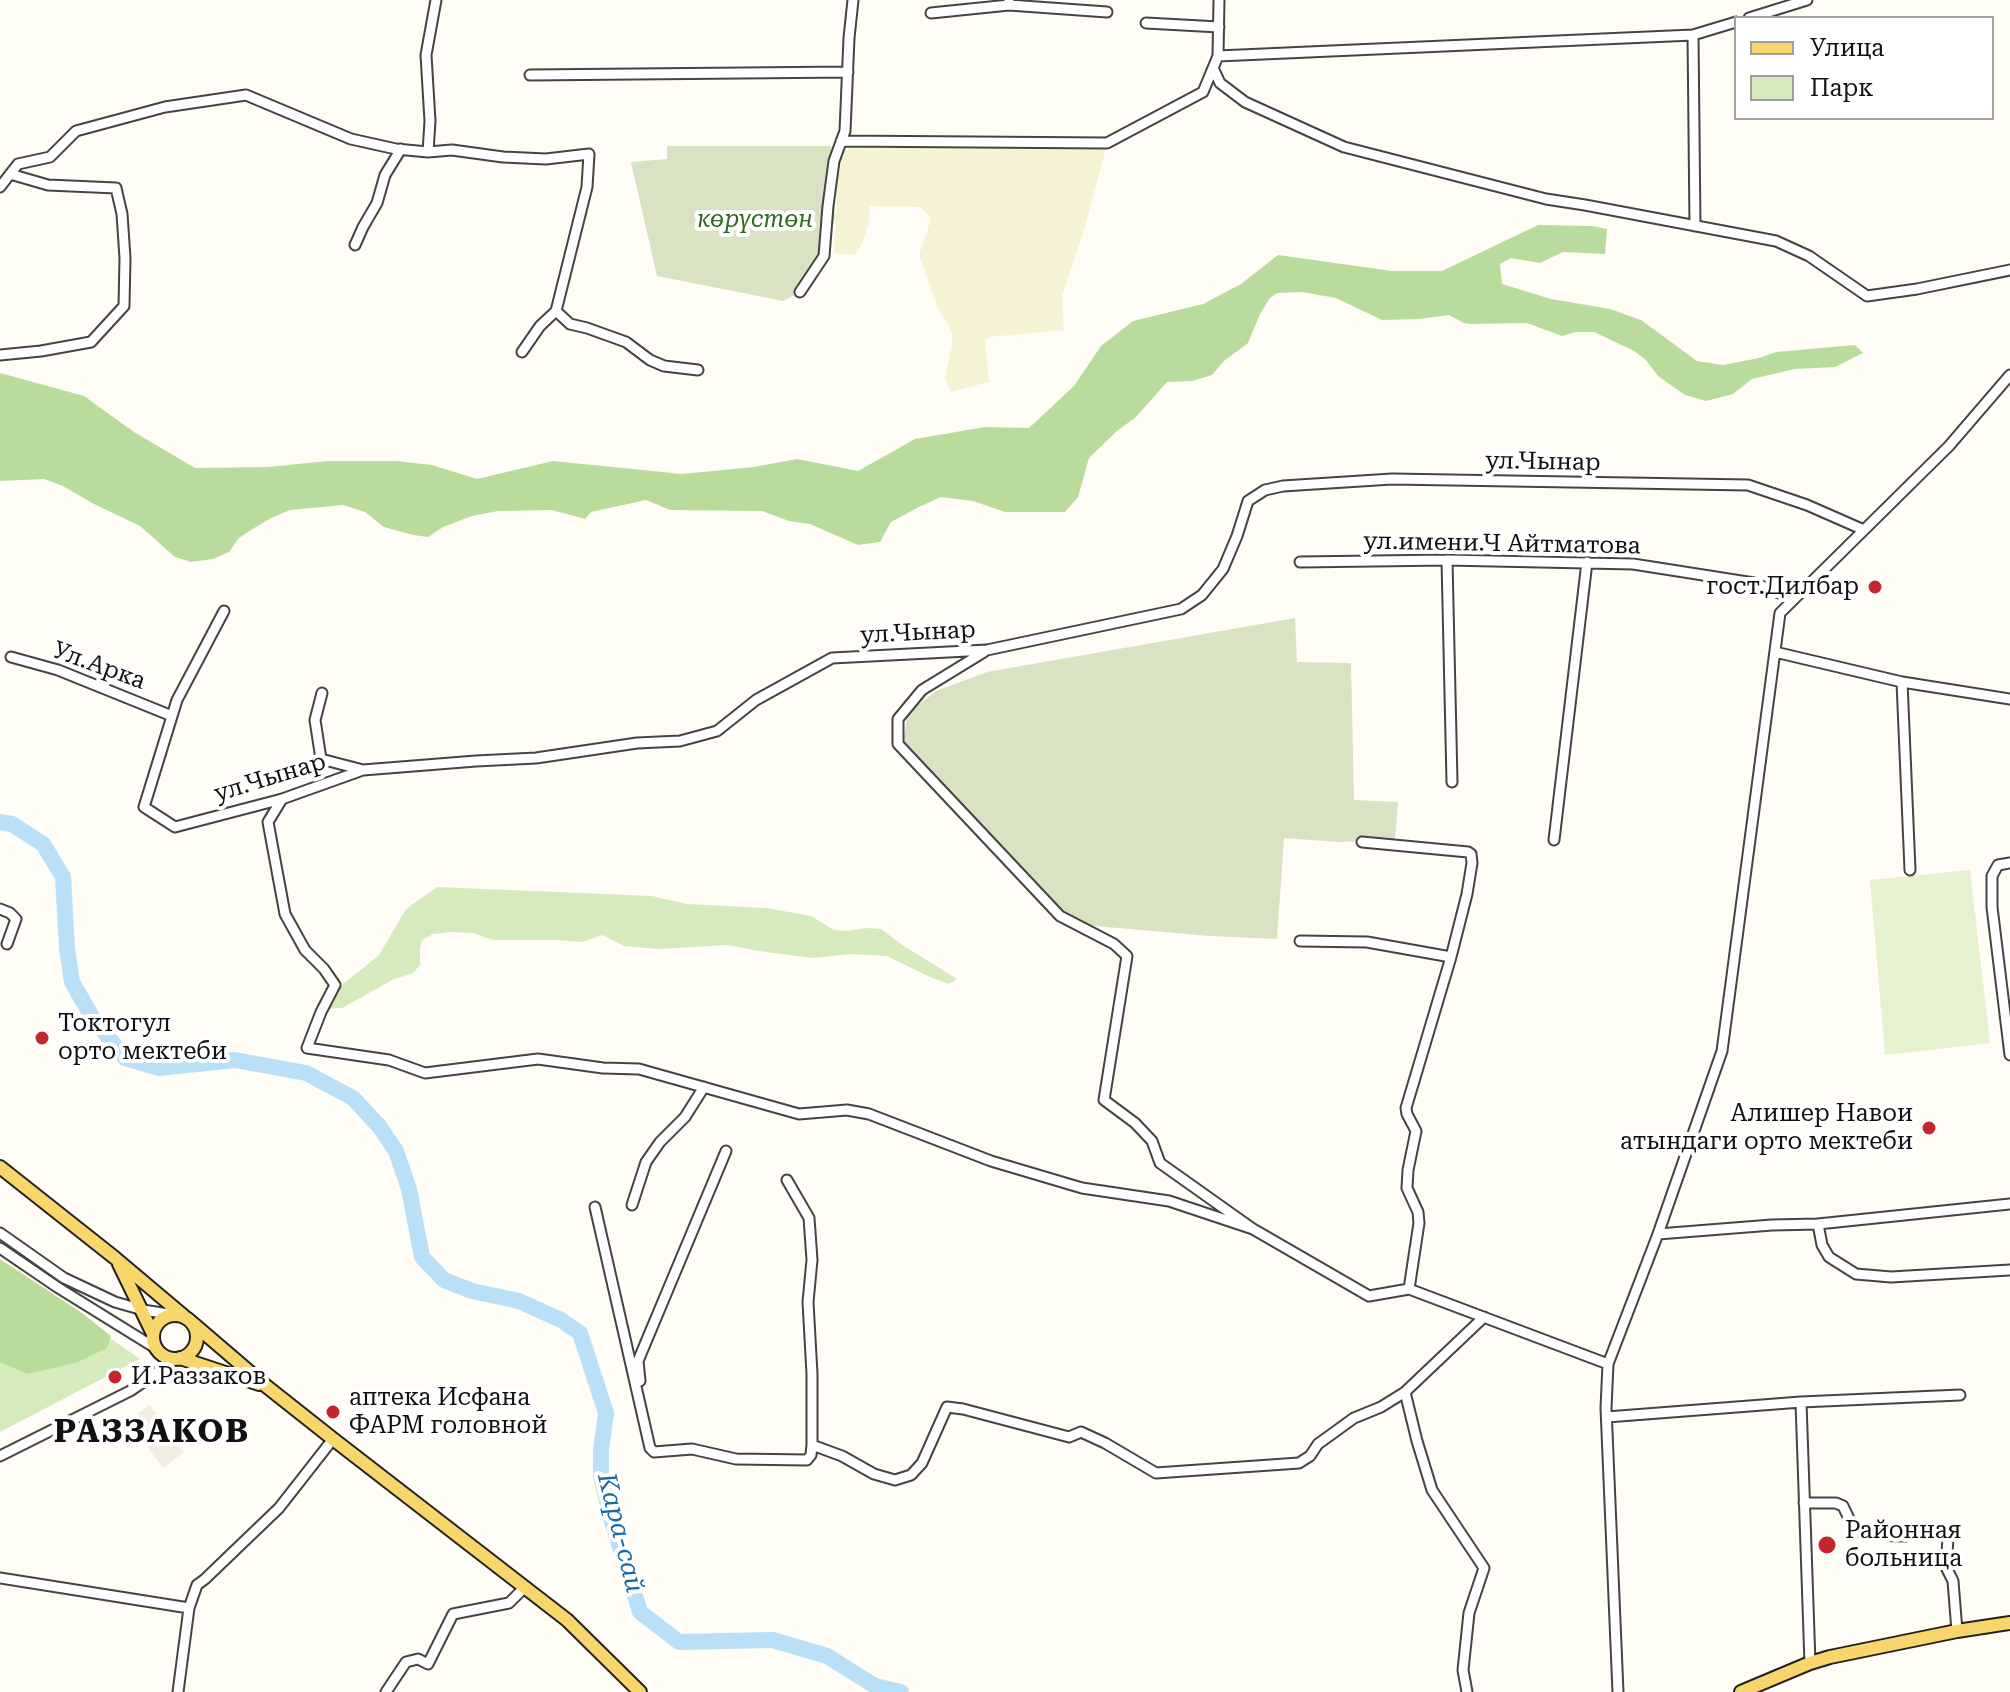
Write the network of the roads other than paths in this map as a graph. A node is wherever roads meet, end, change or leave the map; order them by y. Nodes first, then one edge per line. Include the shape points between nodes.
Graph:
1 (436, 0) edge
2 (853, 0) edge
3 (1219, 0) edge
4 (1807, 0) edge
5 (1009, 3) edge
6 (1107, 12) dead end
7 (931, 13) dead end
8 (1755, 16) edge
9 (1146, 23) dead end
10 (1734, 23) edge
11 (1219, 27) junction
12 (1693, 35) junction
13 (1218, 56) junction
14 (1213, 68) junction
15 (848, 72) junction
16 (530, 75) dead end
17 (841, 141) junction
18 (401, 149) junction
19 (428, 152) junction
20 (10, 174) junction
21 (0, 187) edge
22 (1695, 226) junction
23 (355, 245) dead end
24 (2010, 270) edge
25 (800, 292) dead end
26 (556, 311) junction
27 (522, 352) dead end
28 (0, 355) edge
29 (698, 370) dead end
30 (2010, 375) edge
31 (1864, 530) junction
32 (1447, 560) junction
33 (1300, 562) dead end
34 (1587, 562) junction
35 (1794, 599) junction
36 (224, 611) dead end
37 (987, 650) junction
38 (1775, 652) junction
39 (11, 657) dead end
40 (1902, 682) junction
41 (322, 693) dead end
42 (2010, 699) edge
43 (172, 716) junction
44 (363, 770) junction
45 (1452, 782) dead end
46 (282, 799) junction
47 (1554, 840) dead end
48 (1362, 842) dead end
49 (2010, 863) edge
50 (1910, 870) dead end
51 (0, 909) edge
52 (1300, 941) dead end
53 (7, 944) dead end
54 (1451, 957) junction
55 (2010, 1054) edge
56 (704, 1087) junction
57 (726, 1151) dead end
58 (0, 1167) edge
59 (787, 1180) dead end
60 (2010, 1204) edge
61 (632, 1205) dead end
62 (595, 1207) dead end
63 (1818, 1224) junction
64 (1253, 1229) junction
65 (0, 1233) edge
66 (1658, 1234) junction
67 (0, 1248) edge
68 (115, 1258) junction
69 (2010, 1270) edge
70 (1409, 1289) junction
71 (143, 1310) junction
72 (183, 1317) junction
73 (1484, 1317) junction
74 (153, 1334) junction
75 (157, 1349) junction
76 (175, 1358) junction
77 (1608, 1364) junction
78 (266, 1386) junction
79 (1405, 1392) junction
80 (1960, 1395) dead end
81 (1801, 1402) junction
82 (1607, 1417) junction
83 (333, 1439) junction
84 (812, 1445) junction
85 (650, 1448) junction
86 (0, 1456) edge
87 (1804, 1503) junction
88 (0, 1578) edge
89 (525, 1587) junction
90 (189, 1608) junction
91 (2010, 1623) edge
92 (1957, 1631) junction
93 (1810, 1663) junction
94 (178, 1692) edge
95 (386, 1692) edge
96 (640, 1692) edge
97 (1467, 1692) edge
98 (1618, 1692) edge
99 (1741, 1692) edge

1 - 19 street via 426,55
2 - 15 street
3 - 11 street
4 - 8 street
5 - 6 street
5 - 7 street
9 - 11 street
10 - 12 street
11 - 13 street
12 - 13 street
12 - 22 street
13 - 14 street
14 - 17 street via 1203,92 1107,143
14 - 22 street via 1220,83 1245,102 1344,147 1546,199
15 - 16 street
15 - 17 street
17 - 25 street via 834,161 824,256
18 - 19 street
18 - 20 street via 351,139 246,95 165,107 76,131 50,157 18,164
18 - 23 street
19 - 26 street via 546,159 589,154 587,187
20 - 21 street
20 - 28 street via 48,185 116,188 125,258 124,306 91,342
22 - 24 street via 1776,241 1809,256 1867,296
26 - 27 street
26 - 29 street via 570,324 626,342 664,366
30 - 31 street via 1949,446
31 - 35 street
31 - 37 street, ул.Чынар via 1748,485 1392,479 1283,486 1248,501 1223,569 1202,595 1181,609
32 - 33 street, ул.имени.Ч Айтматова
32 - 34 street, ул.имени.Ч Айтматова
32 - 45 street
34 - 35 street, ул.имени.Ч Айтматова via 1754,583
34 - 47 street
35 - 38 street via 1780,613
36 - 43 street, ул.Чынар
37 - 44 street, ул.Чынар via 832,658 756,700 717,731 680,741
37 - 64 street via 922,690 898,719 898,744 1060,916 1127,956 1104,1100 1152,1141 1160,1163
38 - 40 street
38 - 66 street via 1722,1051
39 - 43 street, Ул.Арка
40 - 42 street
40 - 50 street
41 - 44 street via 315,720 321,759
43 - 46 street, ул.Чынар via 144,807 175,827
44 - 46 street, ул.Чынар
46 - 56 street via 268,822 285,914 305,950 335,985 307,1048 389,1060 425,1073 538,1059 639,1069
48 - 54 street via 1471,854
49 - 55 street via 1998,865 1992,876
51 - 53 street via 16,919
52 - 54 street via 1367,942
54 - 70 street via 1406,1108 1416,1131 1407,1188 1419,1223
56 - 61 street via 646,1162
56 - 64 street via 799,1114 869,1114 991,1161 1082,1188 1169,1201
57 - 85 street via 638,1361
58 - 68 main road
59 - 84 street via 809,1218
60 - 63 street
62 - 85 street
63 - 66 street
63 - 69 street via 1829,1257 1856,1274
64 - 70 street via 1369,1296
65 - 71 street via 64,1278
66 - 77 street
67 - 75 street
68 - 71 main road
68 - 72 main road
70 - 73 street
71 - 72 street
71 - 74 main road
72 - 74 main road via 160,1320
72 - 76 main road via 196,1329 196,1345
72 - 78 main road
73 - 77 street
73 - 79 street
74 - 75 main road
75 - 76 main road
76 - 78 main road
76 - 86 street via 130,1391
77 - 82 street
78 - 83 main road
79 - 84 street via 1354,1418 1299,1463 1156,1473 1081,1432 1069,1437 947,1407 922,1463 911,1475 895,1480
79 - 97 street via 1432,1490 1484,1568 1469,1613 1463,1670
80 - 81 street
81 - 82 street
81 - 87 street
82 - 98 street
83 - 89 main road
83 - 90 street via 279,1508 197,1585
84 - 85 street via 807,1460 736,1459 692,1449
87 - 92 street via 1843,1506 1852,1525 1865,1535 1944,1533
87 - 93 street
88 - 90 street
89 - 95 street via 509,1603 453,1614 428,1664 418,1659 406,1662
89 - 96 main road
90 - 94 street
91 - 92 main road
92 - 93 main road
93 - 99 main road

